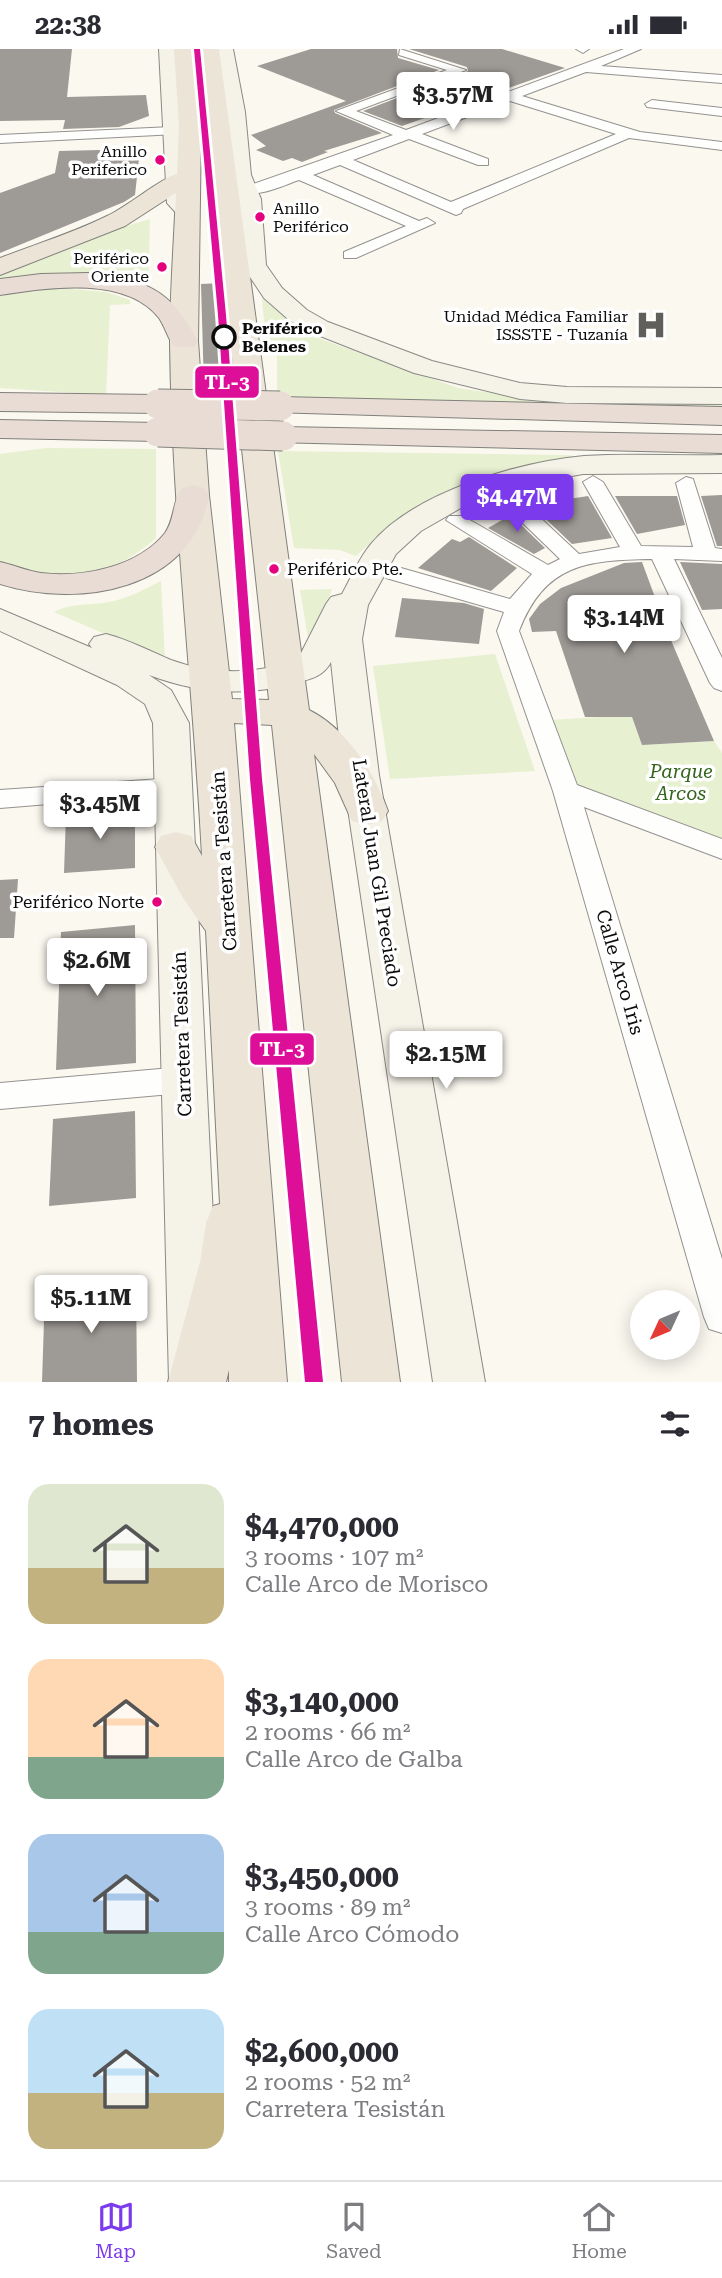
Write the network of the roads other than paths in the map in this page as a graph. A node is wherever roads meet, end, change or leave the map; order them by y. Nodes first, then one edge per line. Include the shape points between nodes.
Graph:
1 (168, 49) edge
2 (184, 49) edge
3 (209, 49) edge
4 (224, 49) edge
5 (635, 49) edge
6 (403, 52) dead end
7 (583, 55) edge
8 (722, 79) edge
9 (509, 96) junction
10 (648, 108) junction
11 (722, 111) edge
12 (172, 127) junction
13 (0, 131) edge
14 (408, 135) junction
15 (0, 139) edge
16 (722, 146) edge
17 (341, 160) junction
18 (483, 162) dead end
19 (300, 175) junction
20 (177, 181) junction
21 (246, 189) junction
22 (454, 209) junction
23 (186, 210) junction
24 (230, 215) junction
25 (117, 220) junction
26 (419, 226) junction
27 (350, 255) dead end
28 (254, 265) junction
29 (0, 267) edge
30 (0, 288) edge
31 (242, 315) junction
32 (184, 341) junction
33 (0, 393) edge
34 (722, 395) edge
35 (0, 402) edge
36 (271, 414) junction
37 (722, 416) edge
38 (45, 417) junction
39 (0, 429) edge
40 (0, 440) edge
41 (722, 444) edge
42 (722, 464) edge
43 (593, 482) dead end
44 (686, 483) dead end
45 (193, 495) junction
46 (510, 500) dead end
47 (460, 508) junction
48 (634, 553) junction
49 (660, 553) junction
50 (714, 555) edge
51 (574, 561) junction
52 (0, 572) edge
53 (545, 572) junction
54 (394, 573) dead end
55 (362, 584) junction
56 (0, 599) edge
57 (0, 619) edge
58 (512, 619) junction
59 (722, 683) edge
60 (213, 695) junction
61 (286, 696) junction
62 (175, 787) junction
63 (566, 791) junction
64 (0, 799) edge
65 (367, 811) junction
66 (176, 846) junction
67 (722, 849) edge
68 (229, 929) junction
69 (183, 1080) junction
70 (0, 1096) edge
71 (243, 1151) junction
72 (361, 1307) junction
73 (722, 1317) edge
74 (196, 1382) edge
75 (258, 1382) edge
76 (371, 1382) edge
77 (389, 1382) edge
78 (460, 1382) edge

1 - 12 main road
2 - 23 main road, Carretera a Tesistán via 190,126
3 - 24 main road
4 - 21 main road via 240,175
5 - 7 street
6 - 14 street via 460,70 343,111
7 - 9 street
7 - 10 street
8 - 10 street
9 - 10 street
9 - 14 street
10 - 11 street
10 - 16 street
10 - 22 street
12 - 13 street
12 - 15 street
12 - 20 main road
14 - 17 street
14 - 18 street
17 - 19 street
17 - 22 street
19 - 21 street
19 - 26 street
20 - 23 main road via 178,204
20 - 25 main road
21 - 28 main road
22 - 26 street
23 - 24 main road
23 - 25 main road
23 - 32 main road, Carretera a Tesistán
24 - 31 main road
25 - 29 main road
26 - 27 street
28 - 31 main road
28 - 34 main road via 273,293 319,327 468,380 567,395
30 - 32 highway via 68,280 132,290 167,311
31 - 36 main road
32 - 45 main road, Carretera a Tesistán
33 - 38 highway
35 - 38 highway
36 - 37 highway
36 - 38 highway, bridge
36 - 41 highway
36 - 61 main road
38 - 39 highway
38 - 40 highway
42 - 47 main road, Lateral Juan Gil Preciado via 583,465 528,475
43 - 48 street
44 - 50 street
45 - 52 highway via 186,526 174,542 154,559 121,574 50,584
45 - 60 main road, Carretera a Tesistán
46 - 51 street
47 - 53 street
47 - 55 main road, Lateral Juan Gil Preciado via 410,525 383,549
48 - 49 street
48 - 51 street
49 - 50 street
49 - 59 street
51 - 53 street
53 - 58 street via 524,590
54 - 58 street
55 - 61 main road via 345,597 312,666
55 - 65 main road, Lateral Juan Gil Preciado via 345,639
56 - 60 main road via 179,674
57 - 62 main road, Carretera Tesistán via 129,677 153,693 171,723
58 - 63 street, Calle Arco Iris
60 - 61 main road via 239,710
60 - 68 main road, Carretera a Tesistán
61 - 65 main road via 346,765
61 - 72 main road
62 - 64 street
62 - 66 main road, Carretera Tesistán
63 - 67 street
63 - 73 street, Calle Arco Iris
65 - 78 main road, Lateral Juan Gil Preciado
66 - 68 main road via 198,887
66 - 69 main road, Carretera Tesistán
68 - 71 main road, Carretera a Tesistán
69 - 70 street
69 - 74 main road, Carretera Tesistán
71 - 74 main road via 227,1262
71 - 75 main road, Carretera a Tesistán
72 - 76 main road
72 - 77 main road

